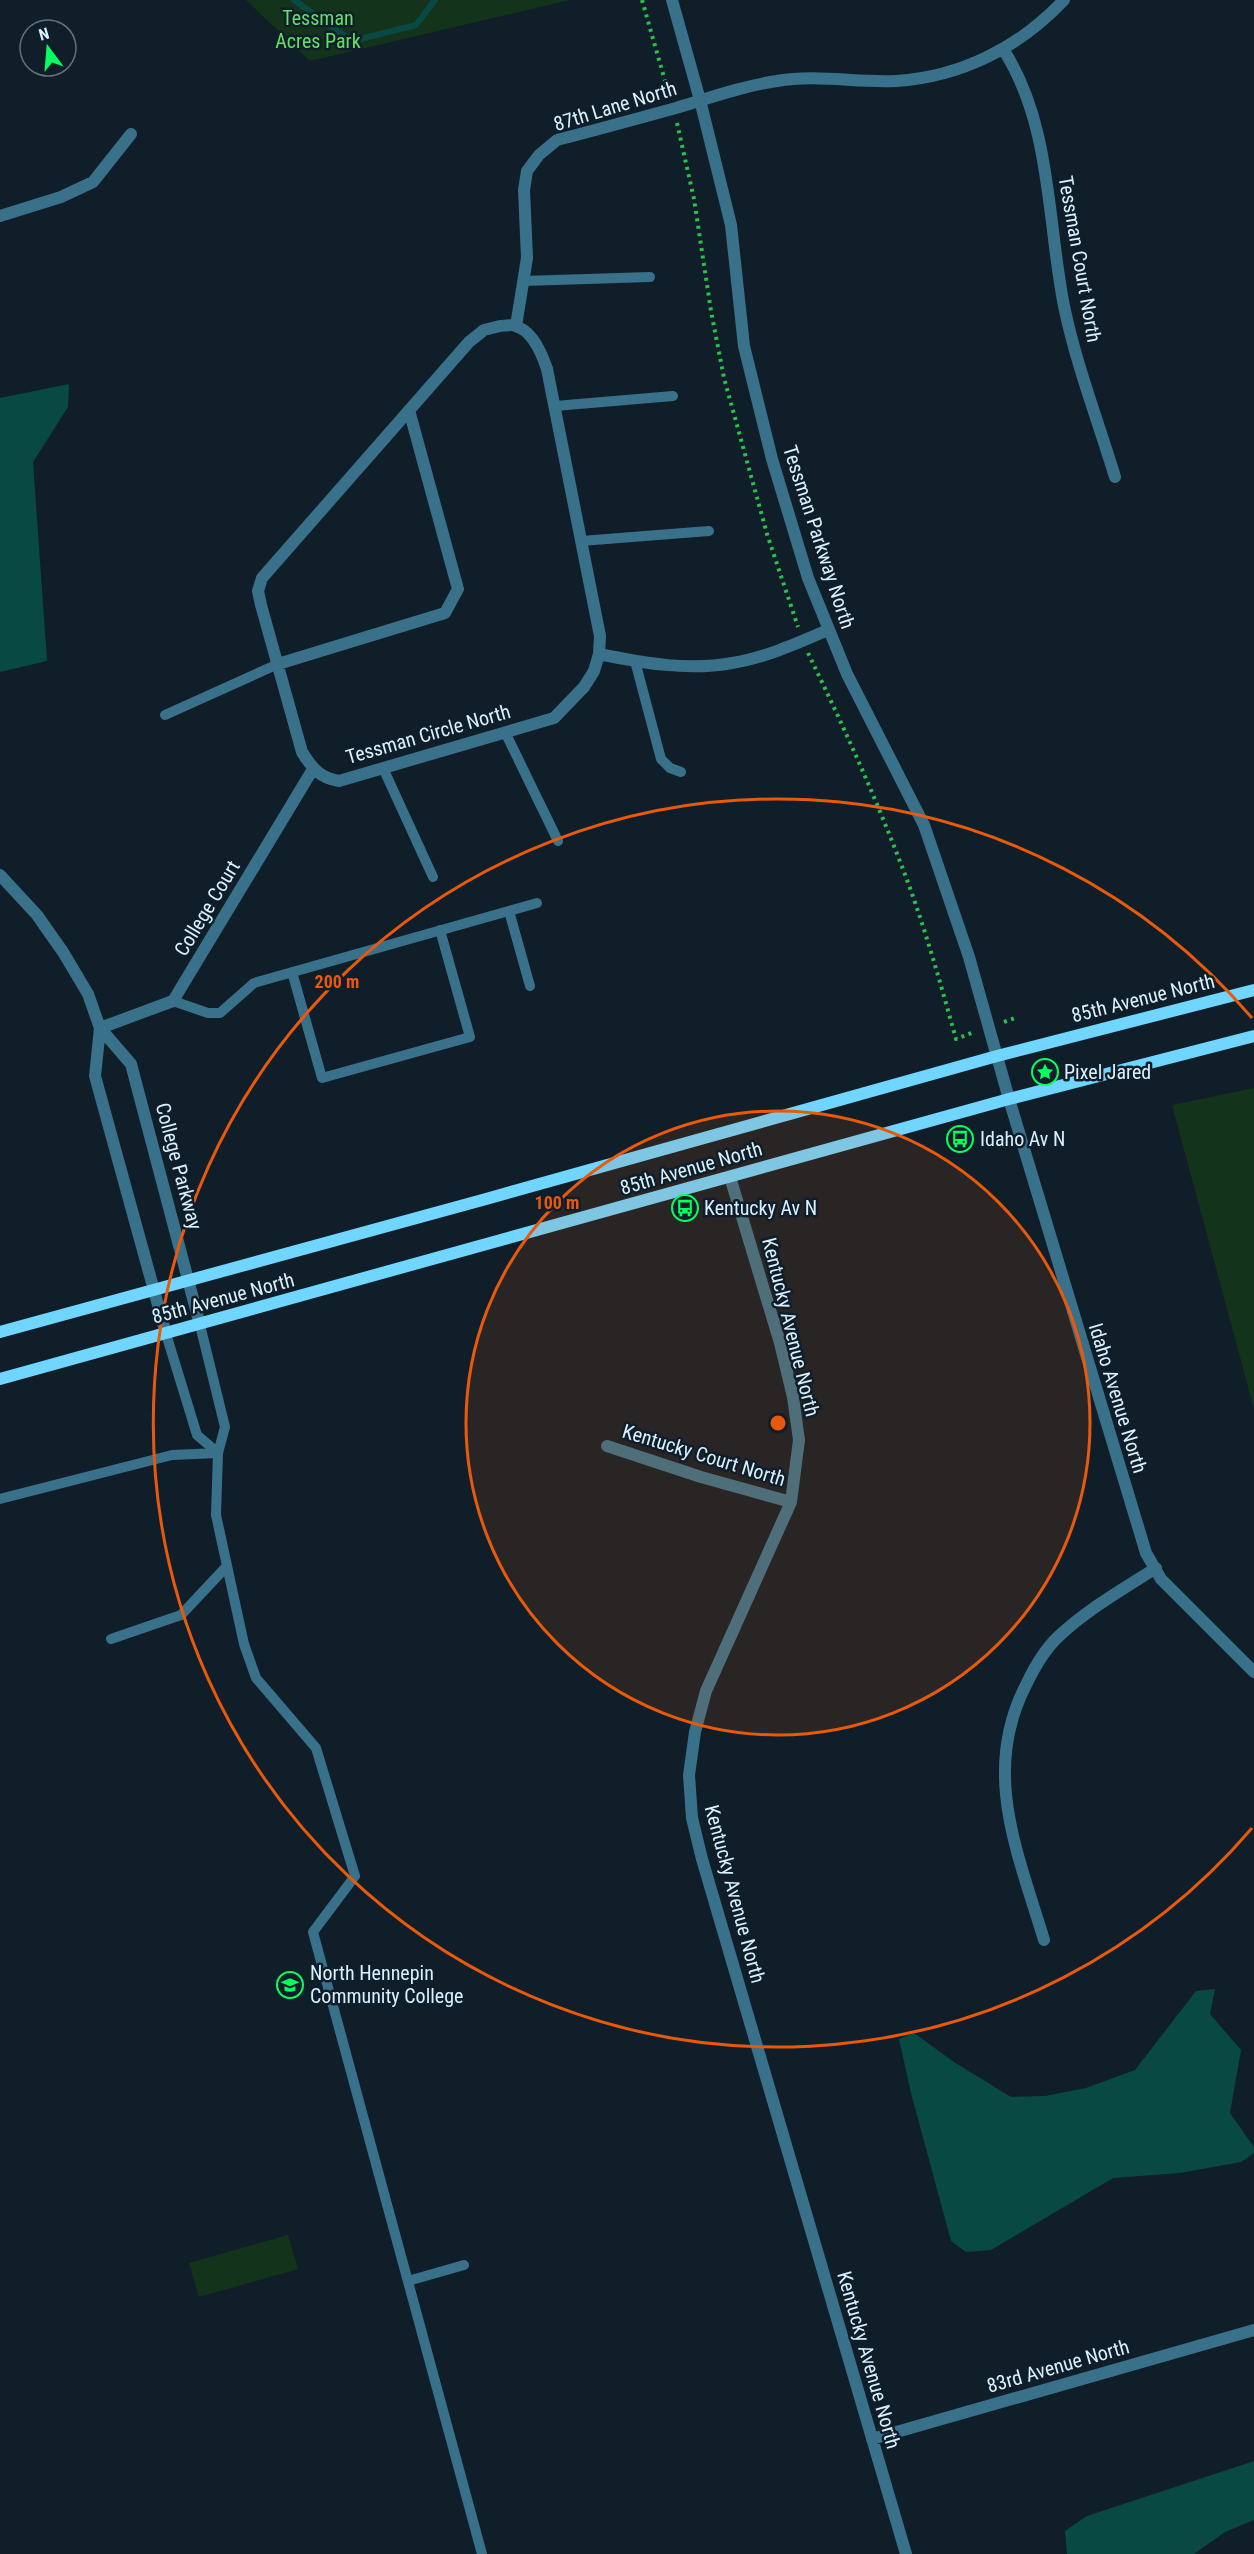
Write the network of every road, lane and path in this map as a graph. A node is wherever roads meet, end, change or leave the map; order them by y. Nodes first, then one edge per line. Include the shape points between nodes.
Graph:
1 (642, 0) edge
2 (672, 0) edge
3 (1064, 0) edge
4 (1004, 50) junction
5 (669, 96) dead end
6 (700, 100) junction
7 (677, 122) dead end
8 (131, 134) dead end
9 (0, 216) edge
10 (650, 277) dead end
11 (523, 281) junction
12 (516, 326) junction
13 (674, 396) dead end
14 (555, 406) junction
15 (410, 410) junction
16 (1115, 477) dead end
17 (709, 531) dead end
18 (581, 541) junction
19 (798, 627) dead end
20 (828, 630) junction
21 (808, 652) dead end
22 (599, 654) junction
23 (635, 661) junction
24 (278, 664) junction
25 (165, 715) dead end
26 (505, 732) junction
27 (383, 768) junction
28 (313, 769) junction
29 (681, 772) dead end
30 (558, 841) dead end
31 (0, 875) edge
32 (433, 877) dead end
33 (537, 903) dead end
34 (508, 911) junction
35 (440, 930) junction
36 (292, 972) junction
37 (530, 986) dead end
38 (1254, 990) edge
39 (173, 1001) junction
40 (100, 1028) junction
41 (1254, 1035) edge
42 (956, 1039) dead end
43 (997, 1056) junction
44 (1009, 1099) junction
45 (730, 1178) junction
46 (190, 1280) junction
47 (155, 1290) junction
48 (200, 1325) junction
49 (0, 1332) edge
50 (166, 1334) junction
51 (0, 1379) edge
52 (607, 1446) dead end
53 (218, 1453) junction
54 (0, 1500) edge
55 (791, 1502) junction
56 (227, 1566) junction
57 (1156, 1568) junction
58 (111, 1639) dead end
59 (1254, 1672) edge
60 (1044, 1940) dead end
61 (464, 2265) dead end
62 (408, 2281) junction
63 (1254, 2330) edge
64 (872, 2439) junction
65 (482, 2554) edge
66 (906, 2554) edge

1 - 5 path
2 - 6 street, Tessman Parkway North
3 - 4 street, 87th Lane North via 1028,34
4 - 6 street, 87th Lane North via 921,78 798,78
4 - 16 street, Tessman Court North via 1029,100 1043,162 1064,306
6 - 11 street, 87th Lane North via 557,140 539,155 527,171 524,190 527,258
6 - 20 street, Tessman Parkway North via 731,225 744,346 772,459
7 - 19 path via 724,378 767,534
8 - 9 street via 93,182 61,197
10 - 11 lane
11 - 12 street, 87th Lane North
12 - 14 street, Tessman Circle North via 541,351
12 - 15 street via 484,330
13 - 14 lane
14 - 18 street, Tessman Circle North
15 - 24 street via 262,578 258,591
15 - 24 street via 458,589 446,614
17 - 18 lane
18 - 22 street, Tessman Circle North via 600,636
20 - 23 street via 732,663 687,666
20 - 43 street, Tessman Parkway North via 924,825 969,957
21 - 42 path via 900,860
22 - 23 street
22 - 26 street, Tessman Circle North via 584,687 554,718
23 - 29 lane via 661,759
24 - 25 lane
24 - 28 street via 302,752
26 - 27 street, Tessman Circle North
26 - 30 lane
27 - 28 street, Tessman Circle North via 339,781 325,779
27 - 32 lane
28 - 39 street, College Court
31 - 40 street, College Parkway via 37,915 63,952 88,994
33 - 34 lane
34 - 35 lane
34 - 37 lane
35 - 36 lane
35 - 36 lane via 470,1037 322,1078
36 - 39 lane via 254,983 220,1013
38 - 43 main road, 85th Avenue North
39 - 40 street
40 - 46 street, College Parkway via 130,1064
40 - 47 street, College Parkway via 95,1076
41 - 44 main road, 85th Avenue North
43 - 44 street, Tessman Parkway North
43 - 46 main road, 85th Avenue North
44 - 45 main road, 85th Avenue North
44 - 57 street, Idaho Avenue North via 1136,1524
45 - 48 main road, 85th Avenue North
45 - 55 street, Kentucky Avenue North via 794,1397 799,1440
46 - 47 main road, 85th Avenue North
46 - 48 street, College Parkway
47 - 49 main road, 85th Avenue North
47 - 50 street, College Parkway
48 - 50 main road, 85th Avenue North
48 - 53 lane via 225,1428
50 - 51 main road, 85th Avenue North
50 - 53 lane via 197,1435
52 - 55 street, Kentucky Court North
53 - 54 lane via 172,1455
53 - 56 lane via 216,1515
55 - 64 street, Kentucky Avenue North via 706,1691 691,1764 692,1818
56 - 58 lane via 181,1615
56 - 62 lane via 244,1644 256,1678 316,1748 355,1876 313,1932
57 - 59 street, Idaho Avenue North via 1181,1601
57 - 60 street via 1088,1611 1057,1638 1033,1670 1014,1706 1004,1746 1004,1786 1010,1827
61 - 62 lane
62 - 65 lane
63 - 64 street, 83rd Avenue North
64 - 66 street, Kentucky Avenue North

